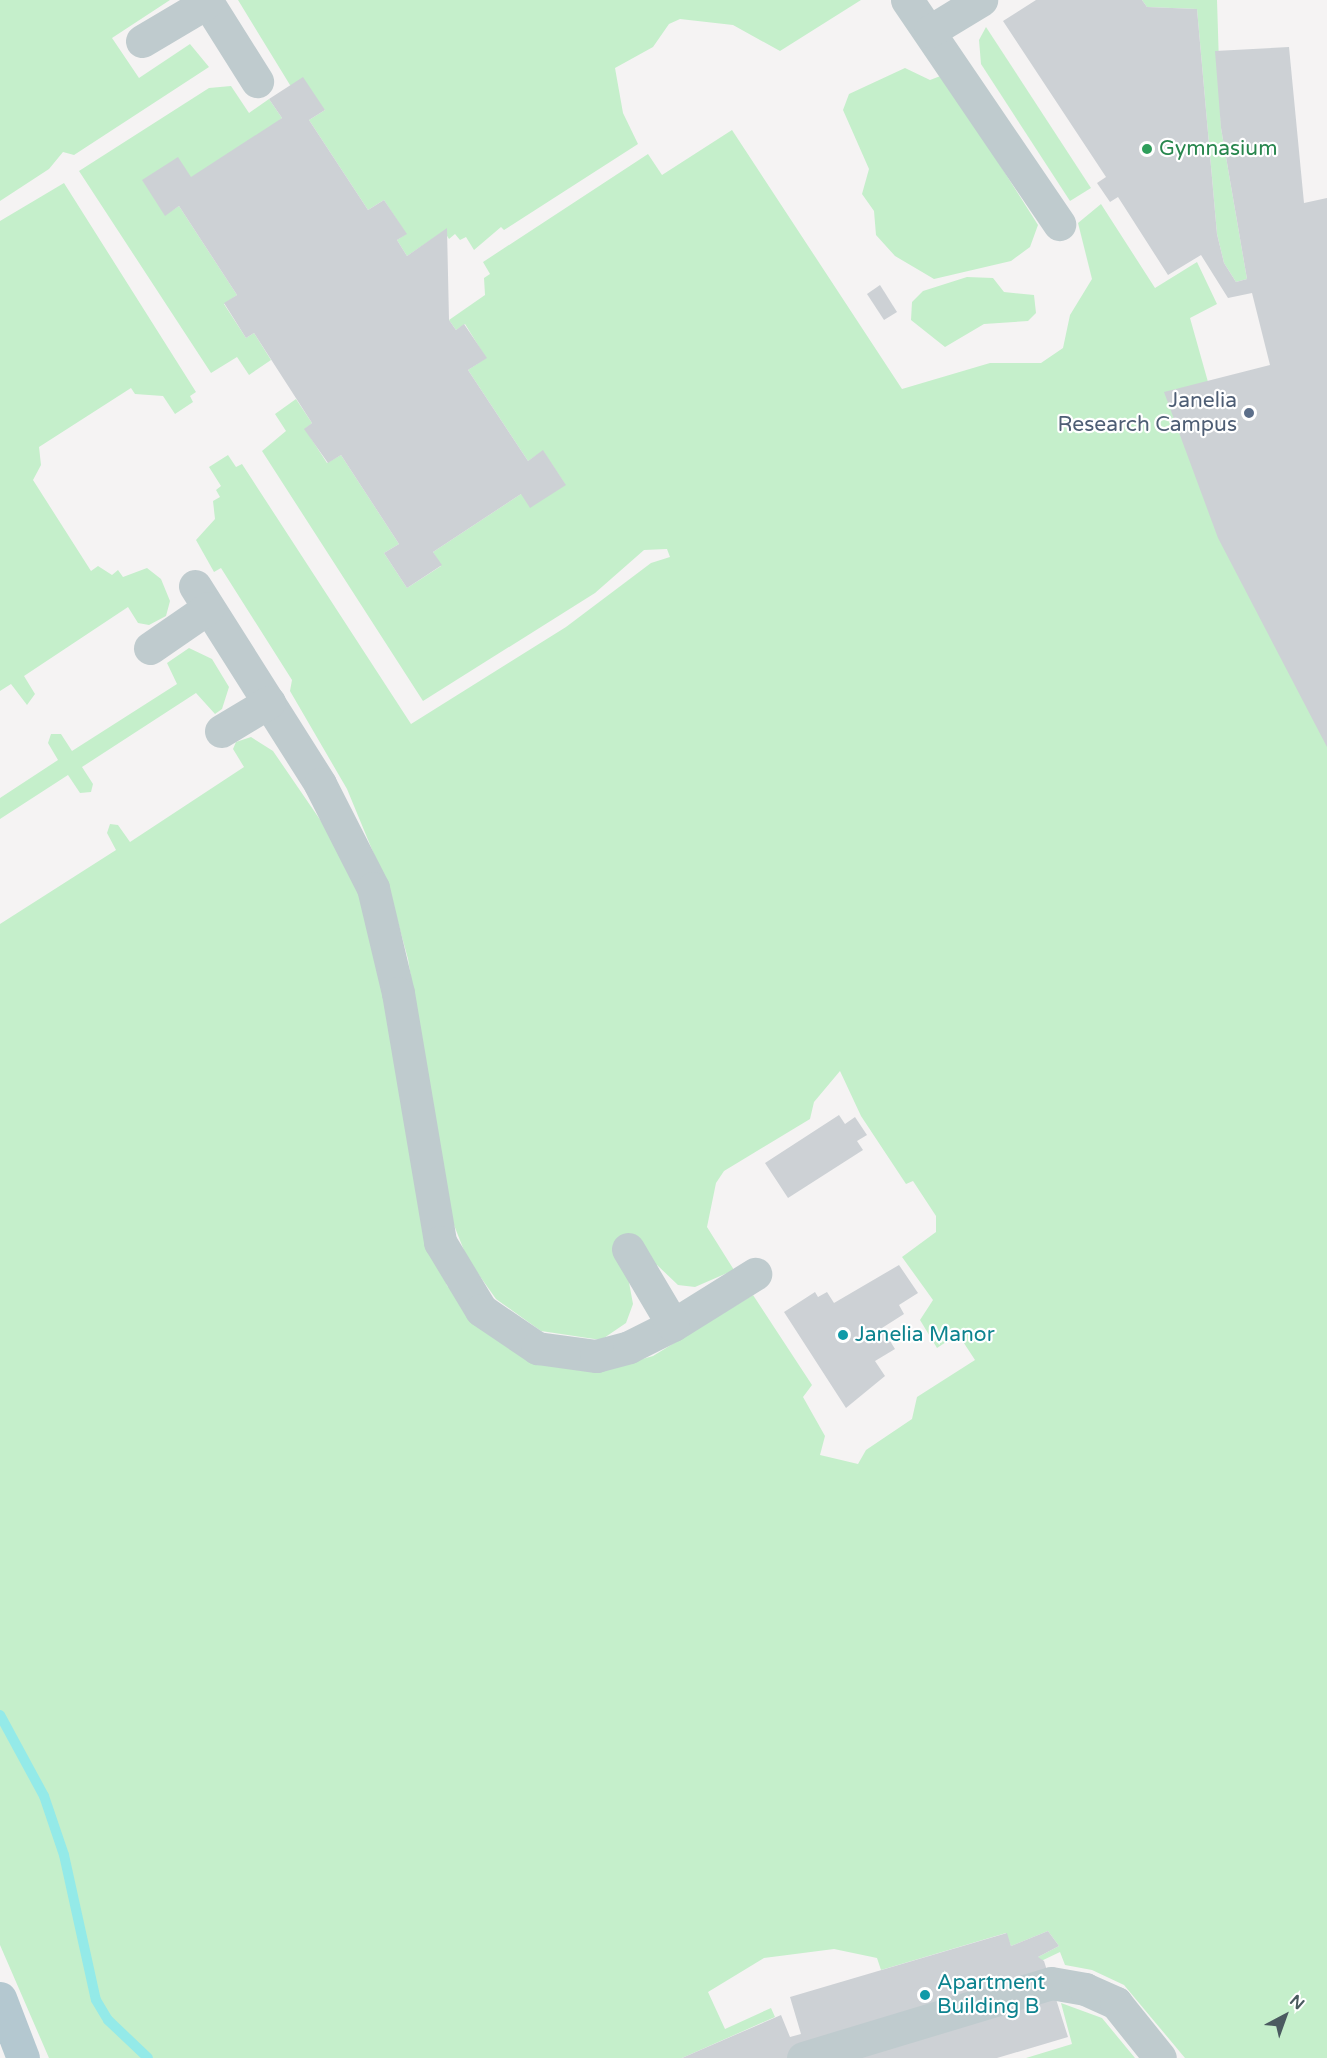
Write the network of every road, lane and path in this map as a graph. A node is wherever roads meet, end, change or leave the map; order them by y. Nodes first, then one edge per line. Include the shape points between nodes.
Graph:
1 (907, 0) edge
2 (981, 0) edge
3 (206, 1) edge
4 (930, 31) junction
5 (142, 41) dead end
6 (257, 81) dead end
7 (1059, 224) dead end
8 (150, 648) dead end
9 (268, 702) junction
10 (221, 731) dead end
11 (628, 1249) dead end
12 (755, 1274) dead end
13 (673, 1325) junction
14 (0, 1998) edge
15 (23, 2058) edge
16 (802, 2058) edge
17 (1160, 2058) edge

1 - 4 street
2 - 4 street
3 - 5 street
3 - 6 street
4 - 7 street
8 - 9 street via 202,597
9 - 10 street
9 - 13 street via 358,852 373,888 398,993 440,1242 459,1278 481,1310 537,1348 569,1355 629,1347
11 - 13 street
12 - 13 street
14 - 15 main road
16 - 17 street via 1051,1983 1093,1991 1116,2003

